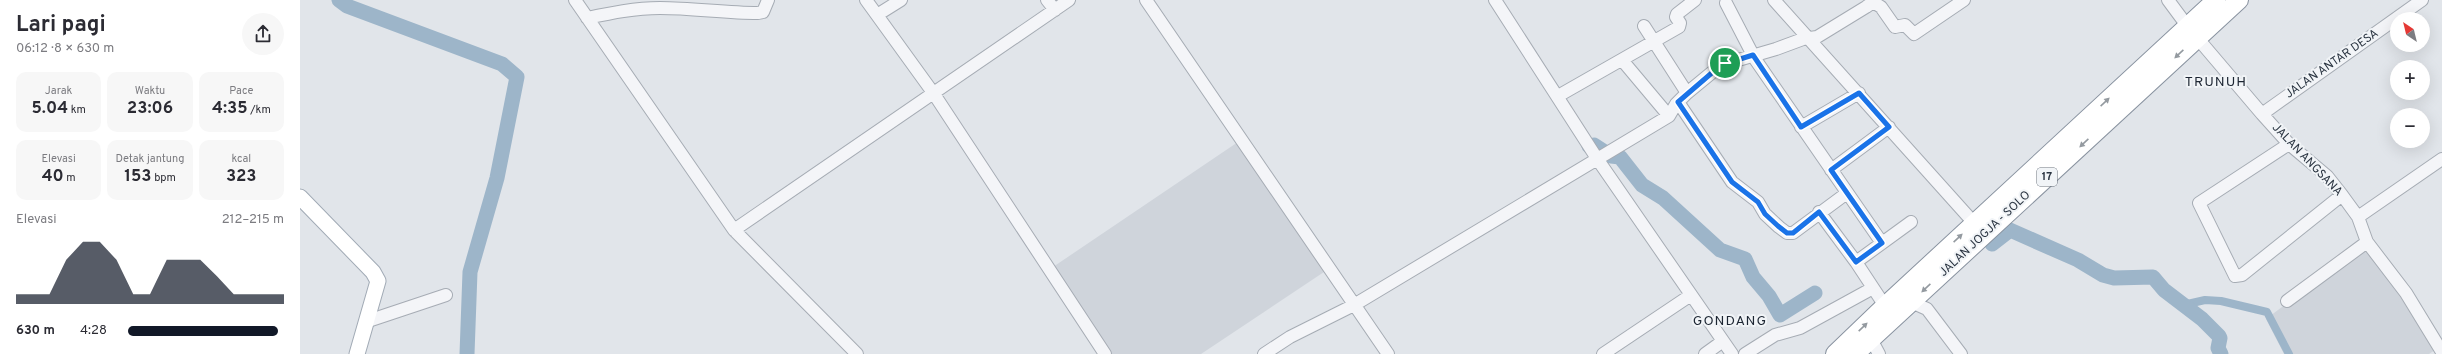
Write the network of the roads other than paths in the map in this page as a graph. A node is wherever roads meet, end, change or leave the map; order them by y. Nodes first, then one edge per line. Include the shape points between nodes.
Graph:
1 (575, 0) edge
2 (768, 0) edge
3 (866, 0) edge
4 (901, 0) edge
5 (1047, 0) edge
6 (1069, 0) edge
7 (1146, 0) edge
8 (1495, 0) edge
9 (1695, 0) edge
10 (1774, 0) edge
11 (1964, 0) edge
12 (2168, 0) edge
13 (2216, 0) edge
14 (2239, 0) edge
15 (2422, 0) edge
16 (1872, 1) edge
17 (1726, 3) dead end
18 (657, 4) edge
19 (1055, 10) junction
20 (877, 15) junction
21 (586, 18) junction
22 (1644, 26) dead end
23 (2193, 32) junction
24 (1810, 38) junction
25 (1654, 41) junction
26 (1753, 55) junction
27 (1622, 60) junction
28 (1687, 93) junction
29 (1859, 93) junction
30 (934, 94) junction
31 (1558, 96) junction
32 (1678, 102) junction
33 (2262, 114) junction
34 (1669, 116) junction
35 (1801, 127) junction
36 (1889, 127) junction
37 (2289, 144) junction
38 (2442, 159) edge
39 (1598, 160) junction
40 (1831, 170) junction
41 (1847, 193) junction
42 (2342, 195) junction
43 (300, 197) edge
44 (1819, 212) junction
45 (2358, 218) junction
46 (1911, 222) dead end
47 (1974, 224) junction
48 (734, 230) junction
49 (2367, 242) junction
50 (1882, 243) junction
51 (1856, 262) junction
52 (1873, 288) junction
53 (446, 294) dead end
54 (1691, 295) junction
55 (1904, 298) junction
56 (2287, 301) dead end
57 (1354, 305) junction
58 (1885, 306) junction
59 (368, 321) junction
60 (1724, 341) junction
61 (1875, 346) edge
62 (2442, 352) edge
63 (357, 354) edge
64 (857, 354) edge
65 (1105, 354) edge
66 (1264, 354) edge
67 (1388, 354) edge
68 (1603, 354) edge
69 (1705, 354) edge
70 (1732, 354) edge
71 (1745, 354) edge
72 (1836, 354) edge
73 (1855, 354) edge
74 (1961, 354) edge

1 - 21 street
2 - 18 street via 763,12 758,13 720,13
3 - 20 street
4 - 20 street
5 - 19 street
6 - 19 street
7 - 57 street
8 - 31 street
9 - 25 street via 1677,14 1679,27
10 - 24 street
11 - 16 street via 1914,34 1905,25 1895,27 1881,7
12 - 23 street, JALAN ANGSANA
13 - 23 highway, JALAN JOGJA - SOLO / 17
14 - 23 highway, JALAN JOGJA - SOLO / 17
15 - 33 street, JALAN ANTAR DESA
16 - 24 street via 1821,35
17 - 26 street
18 - 21 street
19 - 30 street
20 - 30 street
21 - 48 street
22 - 25 street
23 - 33 street, JALAN ANGSANA
47 -> 23 highway, JALAN JOGJA - SOLO / 17
23 -> 55 highway, JALAN JOGJA - SOLO / 17
24 - 26 street
24 - 29 street
25 - 27 street
25 - 28 street
26 - 28 street via 1721,65
26 - 35 street
27 - 31 street
27 - 34 street
28 - 32 street
29 - 35 street
29 - 36 street
30 - 48 street
30 - 65 street
31 - 39 street
32 - 34 street
32 - 44 street via 1729,178 1758,202 1765,214 1779,227 1787,233 1793,233
33 - 37 street, JALAN ANGSANA
34 - 39 street
35 - 40 street
36 - 40 street
36 - 47 street
37 - 42 street, JALAN ANGSANA via 2326,176
37 - 42 street via 2199,203 2236,276 2242,275
38 - 45 street
39 - 54 street
39 - 57 street
40 - 41 street
41 - 44 street
41 - 50 street
42 - 45 street, JALAN ANGSANA
43 - 59 main road via 373,272 378,281
44 - 51 street
45 - 49 street, JALAN ANGSANA
46 - 50 street
55 -> 47 highway, JALAN JOGJA - SOLO / 17
48 - 64 street
49 - 56 street
49 - 62 street, JALAN ANGSANA via 2406,293
50 - 51 street
51 - 52 street
52 - 58 street
52 - 71 street via 1800,328 1775,336
53 - 59 street
54 - 60 street
54 - 68 street
55 - 58 highway, JALAN JOGJA - SOLO / 17
55 - 61 highway, JALAN JOGJA - SOLO / 17
55 - 74 street via 1927,309
57 - 66 street via 1290,337
57 - 67 street
72 -> 58 highway, JALAN JOGJA - SOLO / 17
59 - 63 main road
60 - 69 street
60 - 70 street
61 - 73 highway, JALAN JOGJA - SOLO / 17

